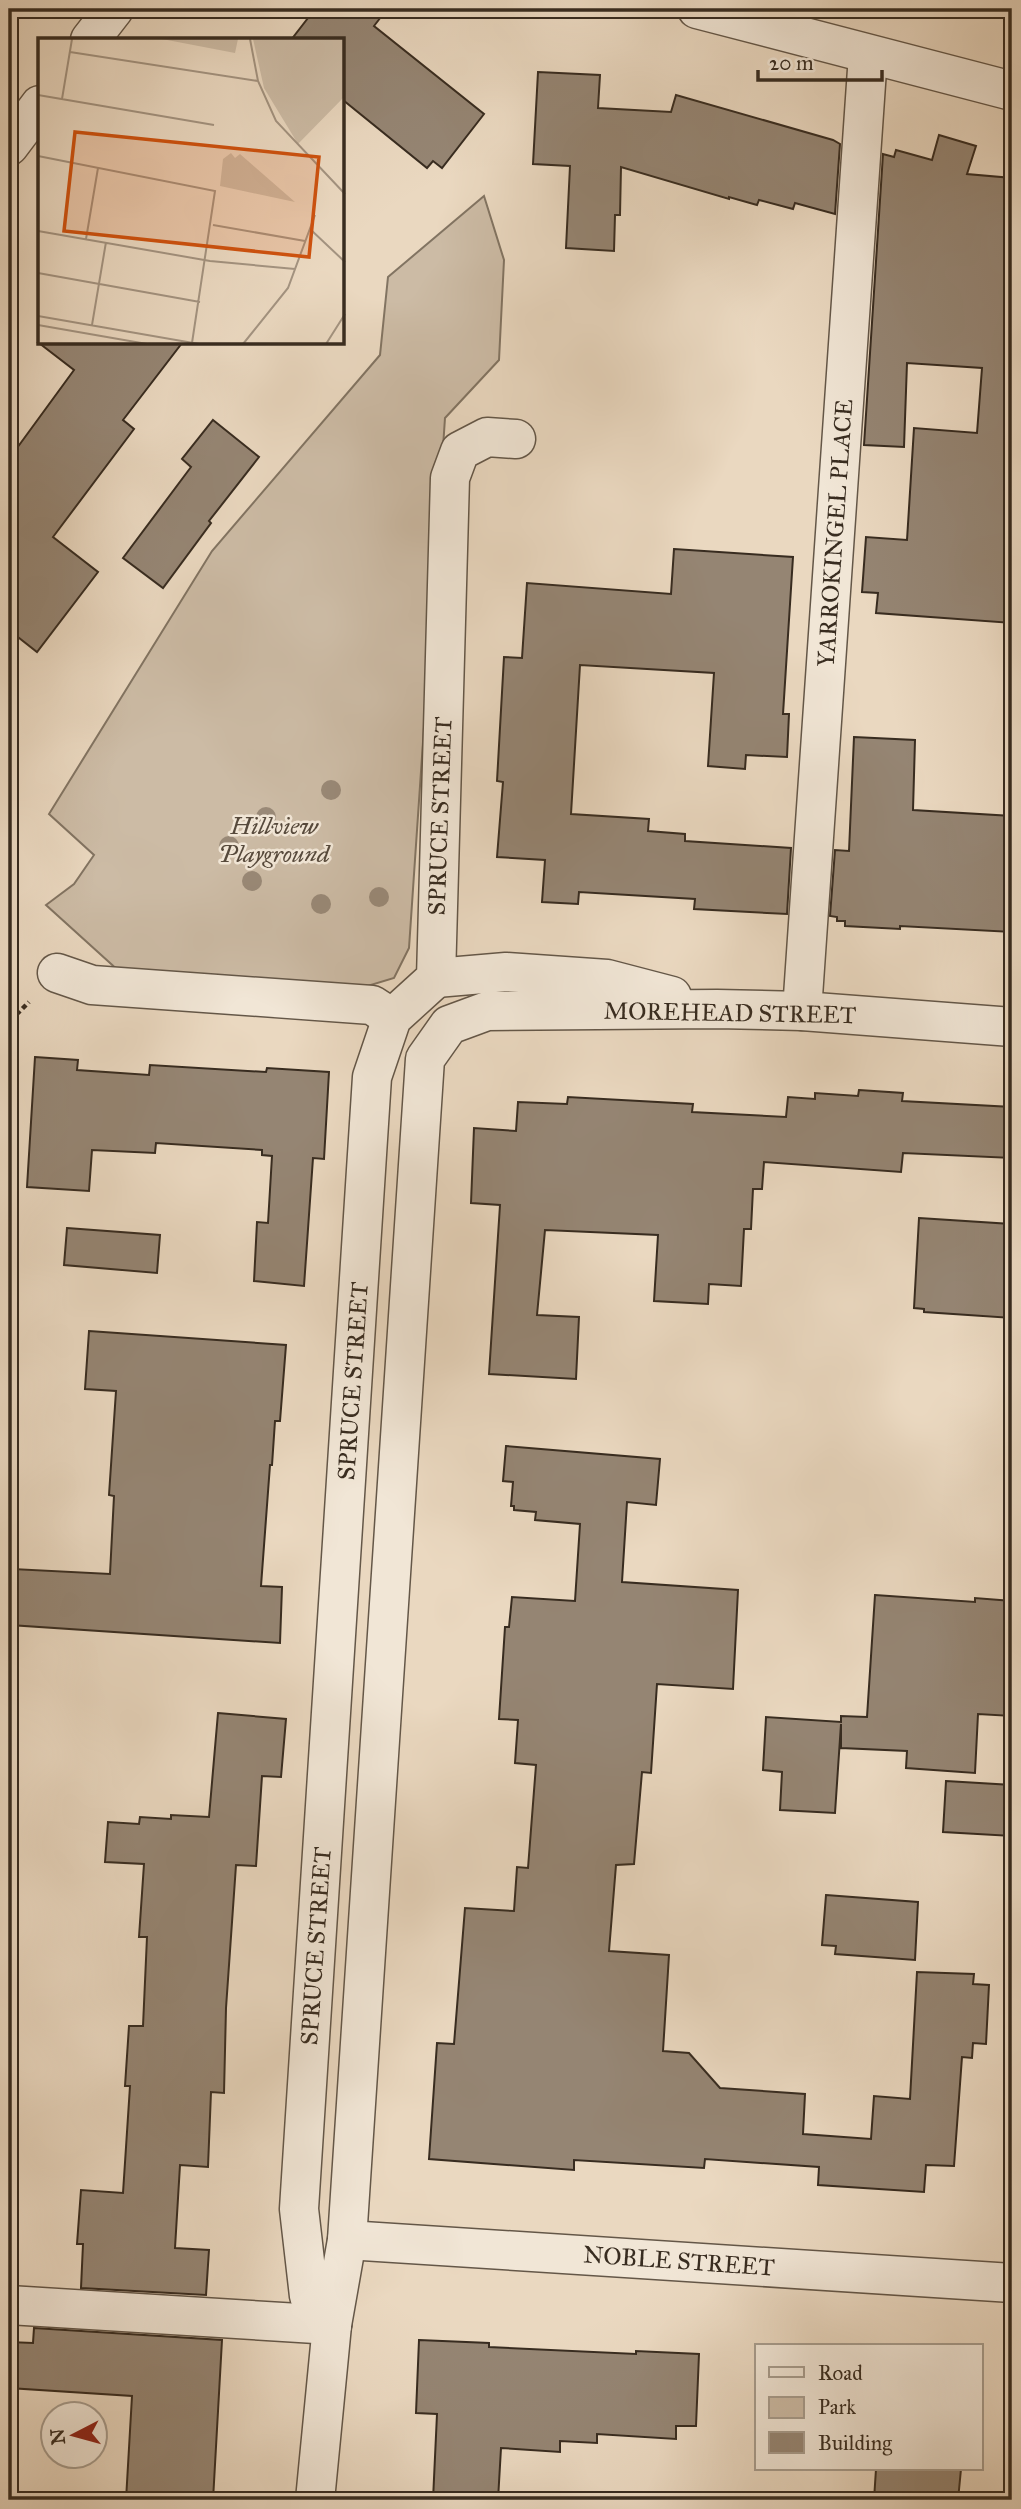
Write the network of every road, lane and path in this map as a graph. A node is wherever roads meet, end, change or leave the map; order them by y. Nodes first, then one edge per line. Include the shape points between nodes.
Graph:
1 (114, 9) edge
2 (697, 9) edge
3 (740, 14) edge
4 (92, 38) edge
5 (868, 55) junction
6 (1012, 91) edge
7 (38, 108) edge
8 (9, 146) edge
9 (516, 439) dead end
10 (57, 973) dead end
11 (436, 978) junction
12 (717, 1009) junction
13 (802, 1011) junction
14 (392, 1018) junction
15 (449, 1025) joint
16 (1012, 1027) edge
17 (346, 2240) junction
18 (1012, 2283) edge
19 (9, 2305) edge
20 (332, 2325) junction
21 (315, 2500) edge

1 - 4 street
2 - 3 street
3 - 5 street
5 - 6 street
5 - 13 street, YARROKINGEL PLACE
7 - 8 street
9 - 11 street, SPRUCE STREET via 487,437 460,452 450,478
10 - 14 street via 92,985 372,1005
11 - 12 street via 506,972 607,979
11 - 14 street, SPRUCE STREET
12 - 13 street, MOREHEAD STREET
12 - 15 street, MOREHEAD STREET via 486,1011
13 - 16 street, MOREHEAD STREET
14 - 20 street, SPRUCE STREET via 372,1077 299,2209 309,2296
15 - 17 street, SPRUCE STREET via 425,1059
17 - 18 street, NOBLE STREET
17 - 20 street, SPRUCE STREET
19 - 20 street
20 - 21 street, SPRUCE STREET

